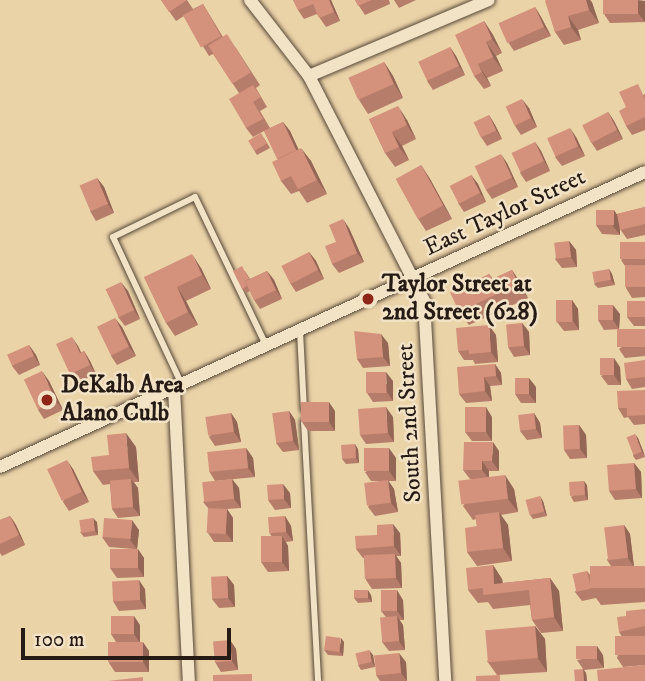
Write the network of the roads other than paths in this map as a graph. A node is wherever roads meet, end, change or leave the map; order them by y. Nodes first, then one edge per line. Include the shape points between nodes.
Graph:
1 (250, 0) edge
2 (488, 0) edge
3 (309, 76) junction
4 (645, 172) edge
5 (412, 279) junction
6 (300, 331) junction
7 (266, 346) junction
8 (178, 387) junction
9 (2, 462) edge
10 (189, 681) edge
11 (318, 681) edge
12 (445, 681) edge

1 - 3 street, South 2nd Street
2 - 3 street
3 - 5 street, South 2nd Street
4 - 5 street, East Taylor Street
5 - 6 street, East Taylor Street
5 - 12 street, South 2nd Street via 424,301
6 - 7 street, East Taylor Street
6 - 11 lane
7 - 8 street, East Taylor Street
7 - 8 lane via 195,197 113,237
8 - 9 street, East Taylor Street
8 - 10 street

